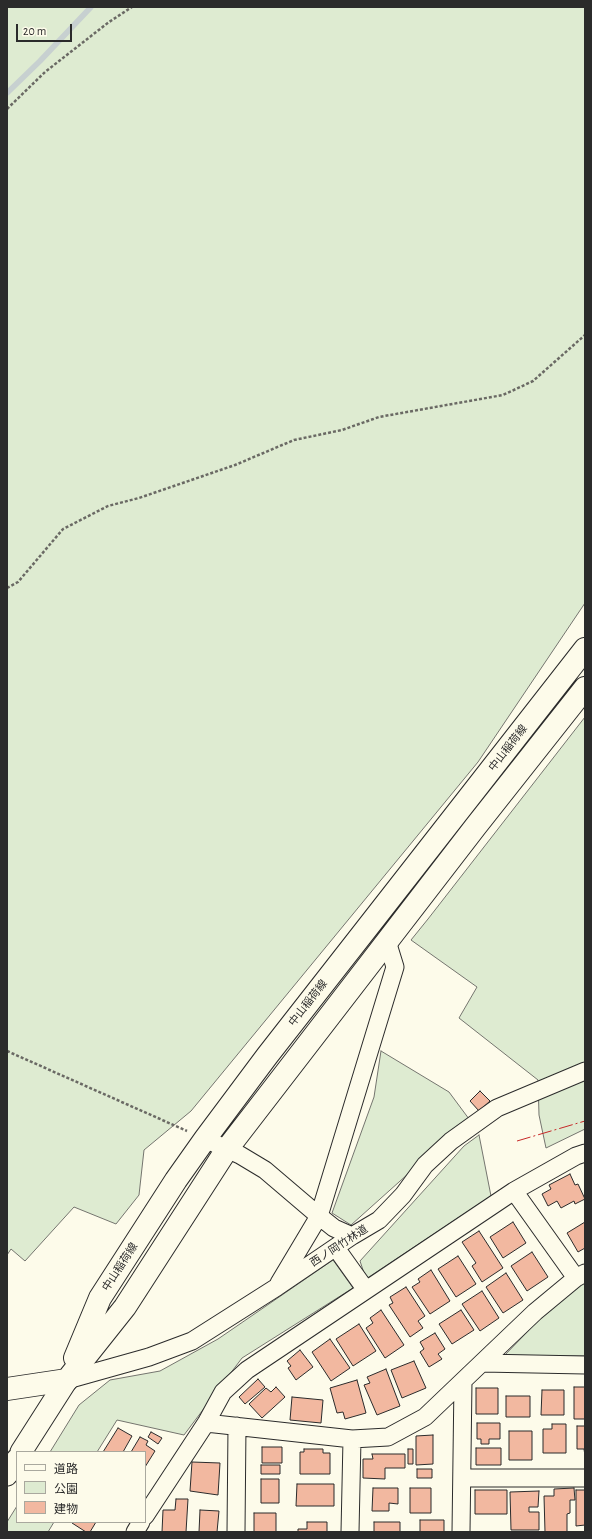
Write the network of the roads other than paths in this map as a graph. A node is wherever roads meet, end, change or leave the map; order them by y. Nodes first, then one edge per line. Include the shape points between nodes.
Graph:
1 (585, 649) edge
2 (585, 688) edge
3 (387, 941) junction
4 (585, 1071) edge
5 (205, 1139) junction
6 (227, 1149) junction
7 (585, 1153) edge
8 (514, 1191) junction
9 (319, 1216) junction
10 (352, 1236) junction
11 (336, 1248) junction
12 (581, 1276) edge
13 (277, 1287) junction
14 (366, 1290) junction
15 (482, 1363) junction
16 (585, 1365) edge
17 (67, 1380) junction
18 (463, 1381) junction
19 (7, 1389) edge
20 (206, 1423) junction
21 (237, 1426) junction
22 (352, 1439) junction
23 (22, 1451) edge
24 (16, 1461) edge
25 (7, 1475) edge
26 (462, 1478) junction
27 (585, 1478) edge
28 (146, 1514) edge
29 (140, 1523) edge
30 (135, 1532) edge
31 (236, 1532) edge
32 (350, 1532) edge
33 (461, 1532) edge

1 - 5 main road, 中山稲荷線 via 271,1050
2 - 3 main road, 中山稲荷線
3 - 6 main road, 中山稲荷線
3 - 9 street via 395,967
4 - 10 street, 西ノ岡竹林道 via 497,1108 451,1141 425,1165 403,1195 379,1220
5 - 6 street
5 - 17 main road, 中山稲荷線 via 100,1298
6 - 9 street via 265,1170
6 - 17 main road, 中山稲荷線 via 125,1307
7 - 8 street
8 - 12 street
8 - 14 street
9 - 10 street via 334,1228
9 - 13 street
10 - 11 street, 西ノ岡竹林道
11 - 13 street, 西ノ岡竹林道
11 - 14 street
12 - 15 street via 535,1312
13 - 17 street, 西ノ岡竹林道 via 192,1341 149,1357
14 - 20 street via 247,1370 223,1392
15 - 16 street
15 - 18 street
17 - 19 main road
17 - 23 street
18 - 22 street via 425,1417 394,1434 388,1437
18 - 26 street
20 - 21 street
20 - 28 street
21 - 22 street
21 - 31 street
22 - 32 street
24 - 25 street
26 - 27 street
26 - 33 street
29 - 30 street

